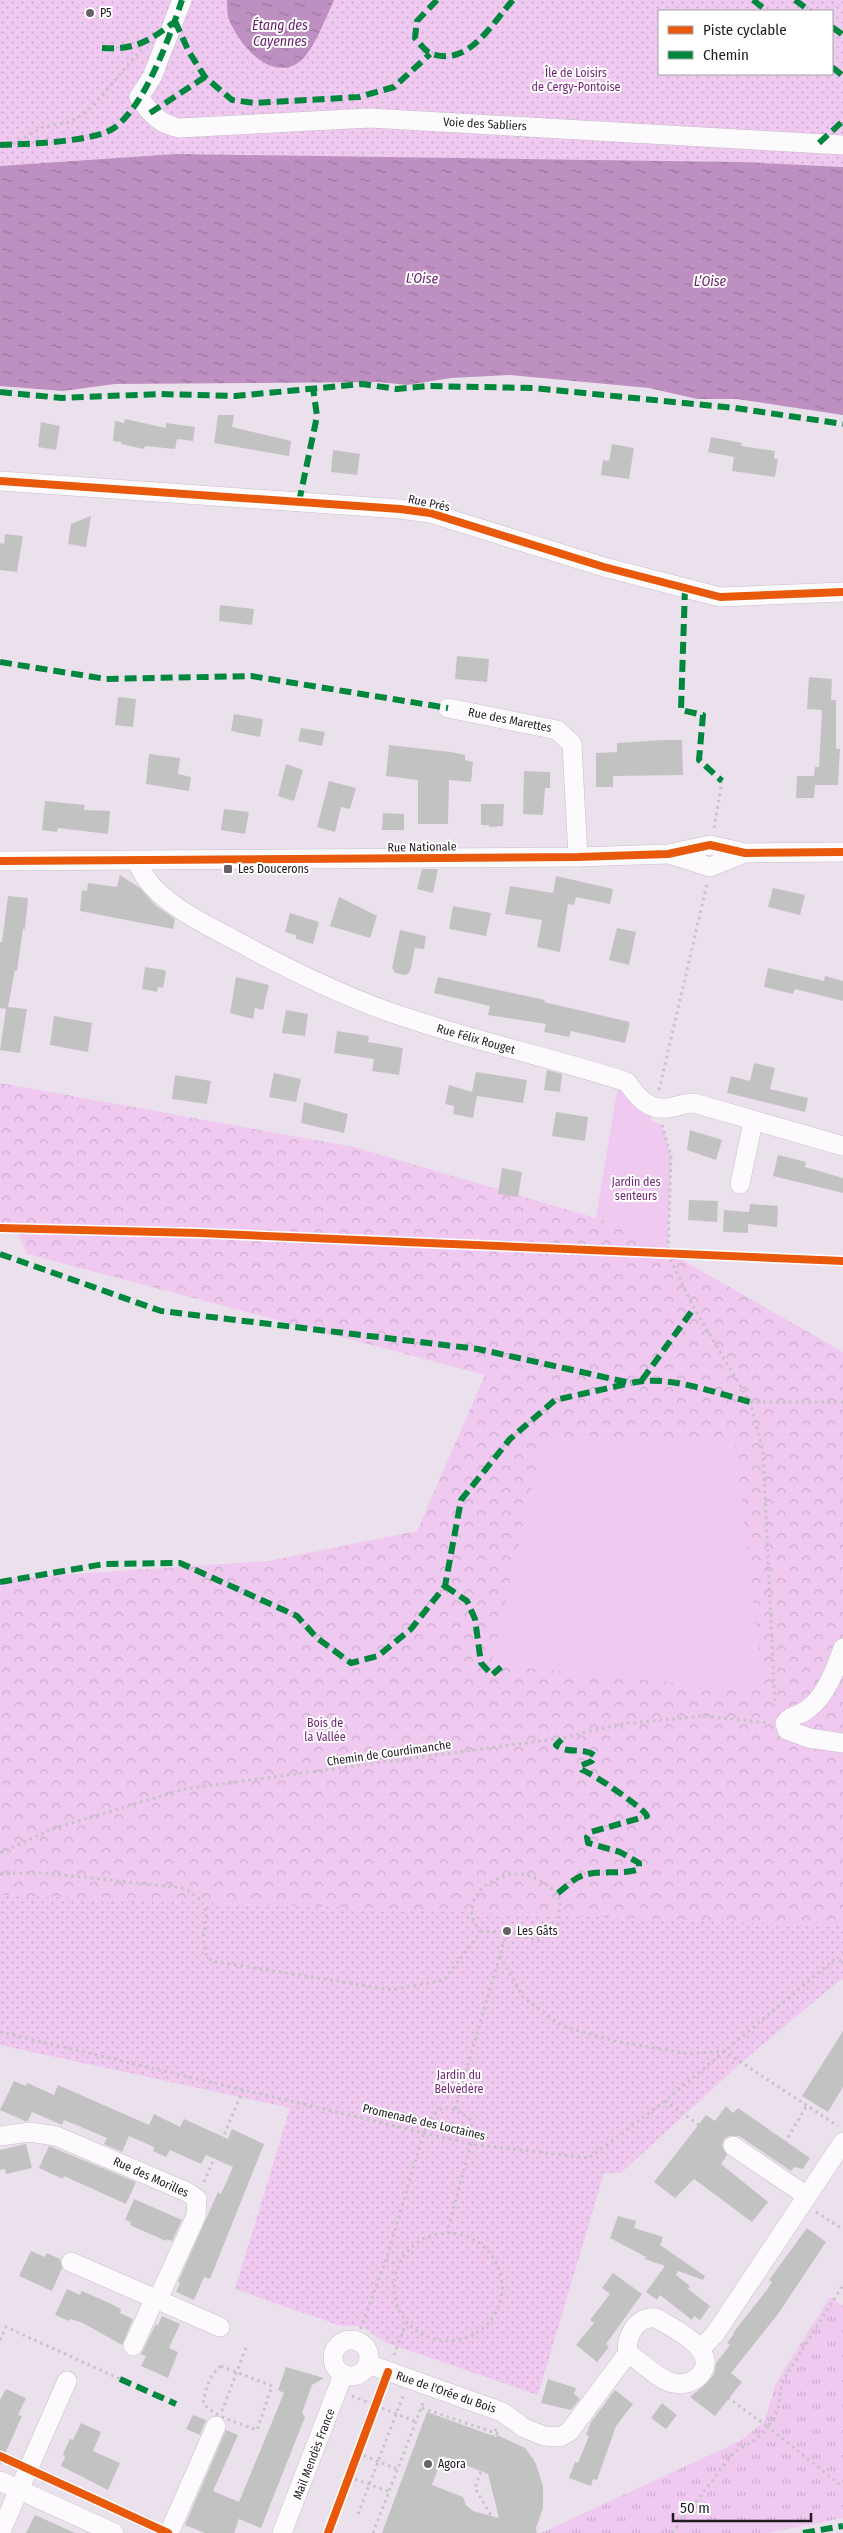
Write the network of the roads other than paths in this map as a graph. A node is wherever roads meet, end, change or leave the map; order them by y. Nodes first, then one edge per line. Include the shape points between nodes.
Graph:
1 (182, 0) edge
2 (843, 145) edge
3 (0, 480) edge
4 (843, 592) edge
5 (448, 708) dead end
6 (843, 852) edge
7 (744, 853) junction
8 (668, 854) junction
9 (578, 857) junction
10 (0, 861) edge
11 (137, 861) junction
12 (753, 1122) junction
13 (843, 1146) edge
14 (740, 1184) dead end
15 (843, 1648) edge
16 (843, 1743) edge
17 (0, 2136) edge
18 (843, 2142) edge
19 (733, 2146) road end
20 (805, 2200) junction
21 (71, 2262) dead end
22 (156, 2299) junction
23 (220, 2327) dead end
24 (134, 2346) dead end
25 (701, 2348) junction
26 (628, 2353) junction
27 (368, 2364) junction
28 (343, 2375) junction
29 (67, 2381) dead end
30 (218, 2420) road end
31 (0, 2481) edge
32 (19, 2490) junction
33 (0, 2533) edge
34 (114, 2533) edge
35 (169, 2533) edge
36 (282, 2533) edge

1 - 2 street, Voie des Sabliers via 152,77 138,98 157,120 168,126 370,118
3 - 4 street, Rue Prés via 415,510 604,567 720,597
5 - 9 street, Rue des Marettes via 557,730 572,744
6 - 7 street, Rue Nationale
7 - 8 street, Rue Nationale via 710,845
7 - 8 street, Rue Nationale via 710,867
8 - 9 street, Rue Nationale
9 - 11 street, Rue Nationale
10 - 11 street, Rue Nationale
11 - 12 street, Rue Félix Rouget via 150,885 193,918 322,984 383,1010 627,1082 644,1103 654,1107 694,1103
12 - 13 street
12 - 14 street
15 - 16 street via 822,1693 807,1710 791,1716 778,1727 809,1738
17 - 22 street, Rue des Morilles via 30,2132 56,2136 197,2199 196,2216
18 - 20 street
19 - 20 street
20 - 25 street via 715,2334
21 - 22 street
22 - 23 street
22 - 24 street, Rue des Morilles
25 - 26 street, Rue de l'Orée du Bois via 650,2317 631,2333
25 - 26 street via 705,2361 699,2376 684,2384 671,2383
26 - 27 street, Rue de l'Orée du Bois via 564,2436 552,2438 531,2432 502,2412
27 - 28 street via 358,2375
27 - 28 street via 366,2348 356,2341 343,2342 334,2352 334,2365
28 - 36 street, Mail Mendès France
29 - 32 street
30 - 35 street
31 - 32 street
32 - 33 street
32 - 34 street

